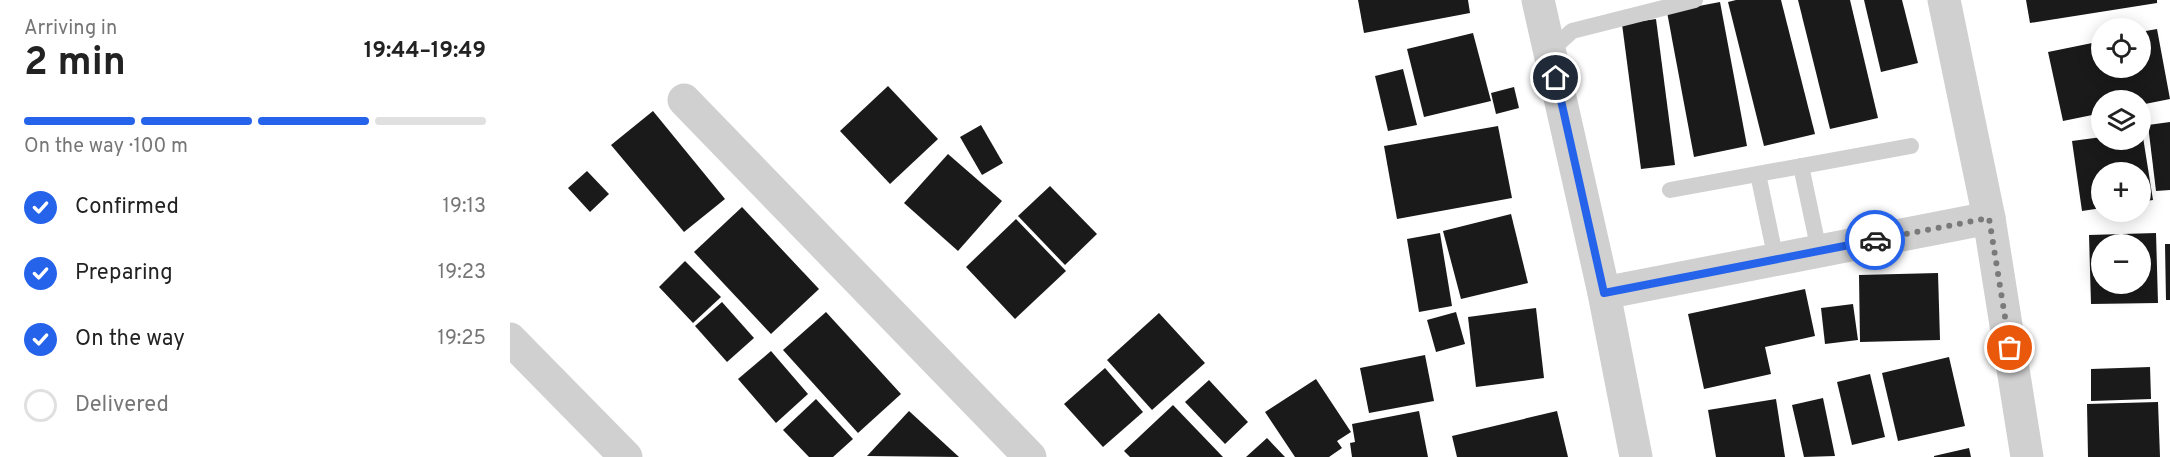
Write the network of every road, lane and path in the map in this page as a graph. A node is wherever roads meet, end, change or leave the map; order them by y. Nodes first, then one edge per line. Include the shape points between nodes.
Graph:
1 (1538, 0) edge
2 (1695, 0) edge
3 (1944, 0) edge
4 (1551, 57) junction
5 (684, 99) dead end
6 (1911, 146) dead end
7 (1801, 166) junction
8 (1758, 174) junction
9 (1670, 190) dead end
10 (1989, 218) junction
11 (1819, 251) junction
12 (1776, 260) junction
13 (1604, 293) junction
14 (510, 339) edge
15 (626, 457) edge
16 (1030, 457) edge
17 (1636, 457) edge
18 (2027, 457) edge

1 - 4 street
2 - 4 lane via 1572,31
3 - 10 street
4 - 13 street
5 - 16 street
6 - 7 lane
7 - 8 lane
7 - 11 lane
8 - 9 lane
8 - 12 lane
10 - 11 street
10 - 18 street
11 - 12 street
12 - 13 street
13 - 17 street
14 - 15 street

